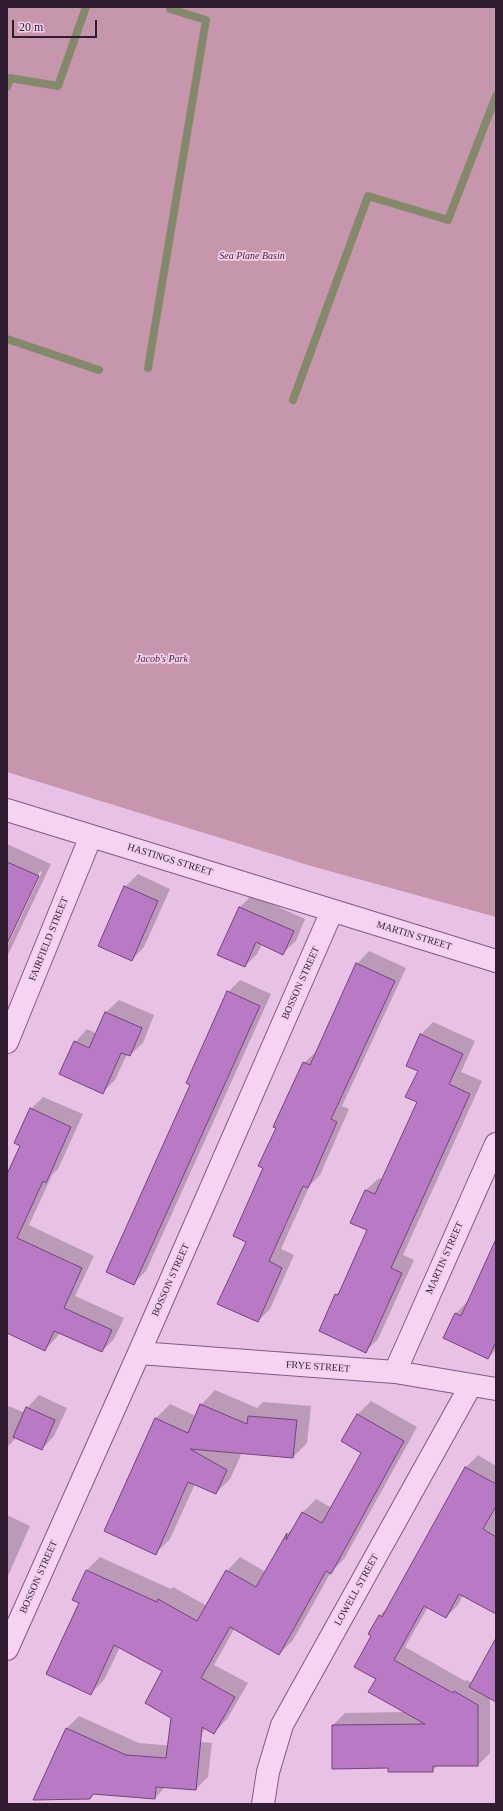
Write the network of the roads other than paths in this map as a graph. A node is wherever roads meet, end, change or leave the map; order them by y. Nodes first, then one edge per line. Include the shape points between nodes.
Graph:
1 (7, 810) edge
2 (91, 836) junction
3 (332, 911) junction
4 (496, 961) edge
5 (7, 1042) edge
6 (496, 1144) edge
7 (140, 1353) junction
8 (395, 1372) junction
9 (470, 1384) junction
10 (496, 1389) edge
11 (7, 1649) edge
12 (263, 1804) edge

1 - 2 street, HASTINGS STREET
2 - 3 street, HASTINGS STREET
2 - 5 street, FAIRFIELD STREET
3 - 4 street, MARTIN STREET
3 - 7 street, BOSSON STREET
6 - 8 street, MARTIN STREET
7 - 8 street, FRYE STREET
7 - 11 street, BOSSON STREET
8 - 9 street, FRYE STREET
9 - 10 street, FRYE STREET
9 - 12 street, LOWELL STREET via 282,1725 268,1772

